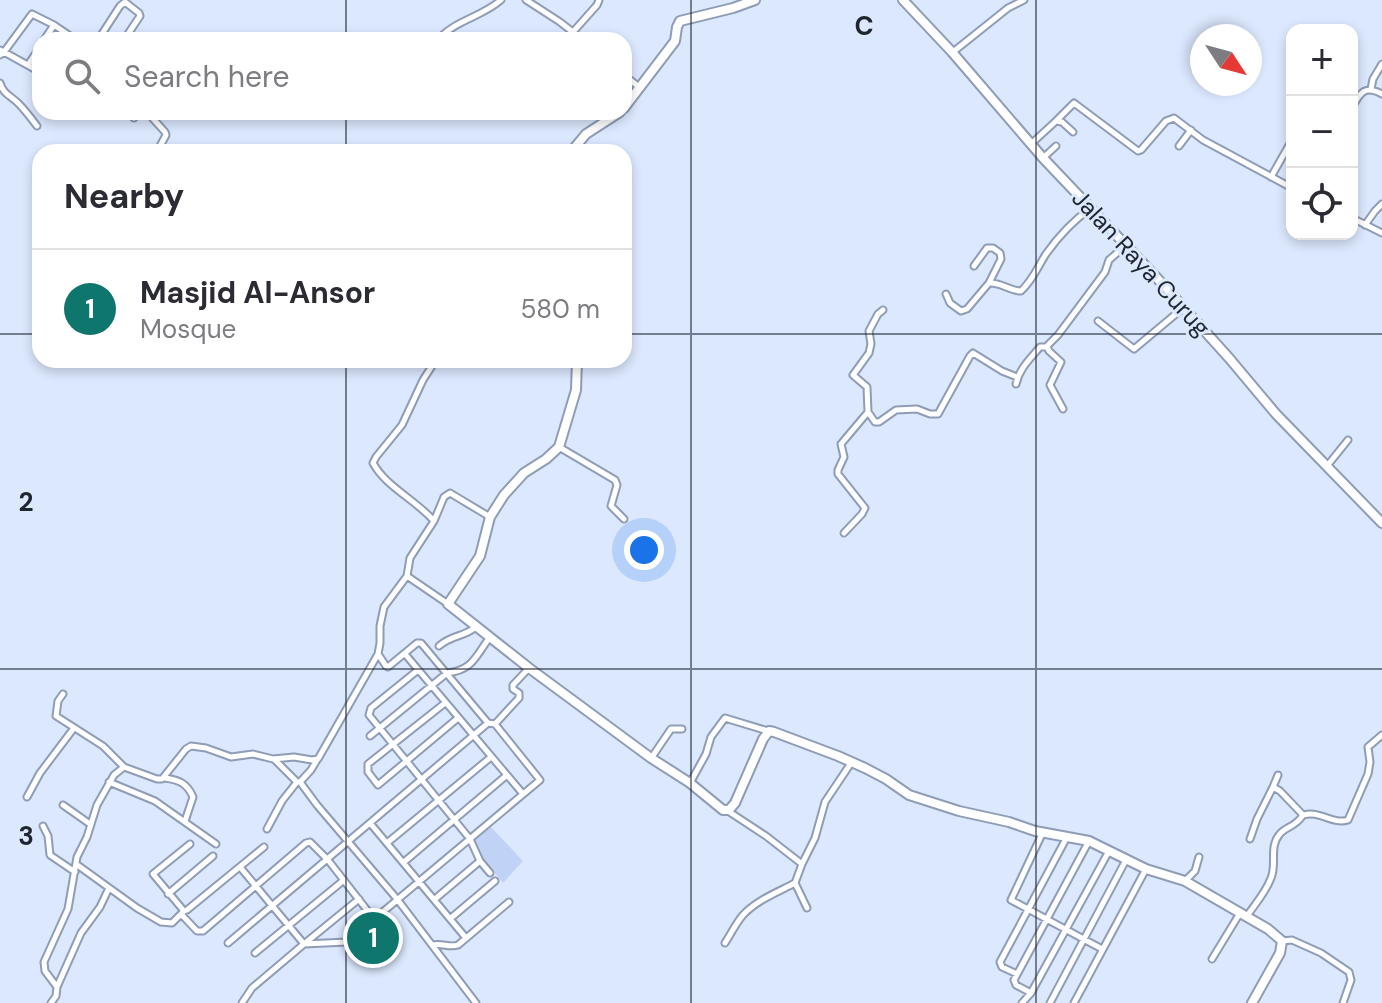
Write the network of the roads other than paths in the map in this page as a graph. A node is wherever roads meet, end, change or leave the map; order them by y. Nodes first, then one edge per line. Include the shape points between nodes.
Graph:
1 (501, 0) edge
2 (526, 0) edge
3 (599, 0) edge
4 (755, 0) edge
5 (903, 0) edge
6 (1024, 0) edge
7 (54, 25) junction
8 (49, 32) edge
9 (64, 32) edge
10 (103, 32) edge
11 (129, 32) edge
12 (445, 32) edge
13 (573, 32) joint
14 (1, 52) edge
15 (952, 52) junction
16 (32, 59) edge
17 (1382, 64) edge
18 (28, 65) junction
19 (32, 67) edge
20 (632, 81) edge
21 (0, 83) edge
22 (639, 87) junction
23 (1371, 89) junction
24 (1382, 94) edge
25 (632, 96) edge
26 (1358, 99) edge
27 (32, 120) edge
28 (32, 120) edge
29 (154, 120) edge
30 (607, 120) edge
31 (1056, 121) junction
32 (37, 126) dead end
33 (1191, 130) junction
34 (1073, 132) dead end
35 (161, 144) edge
36 (578, 144) edge
37 (1031, 144) junction
38 (1056, 146) dead end
39 (1179, 146) dead end
40 (1286, 150) edge
41 (1043, 158) junction
42 (1271, 177) junction
43 (1286, 185) edge
44 (1382, 204) edge
45 (1091, 207) junction
46 (1358, 221) edge
47 (1365, 225) junction
48 (1382, 233) edge
49 (1125, 246) junction
50 (974, 266) dead end
51 (989, 283) junction
52 (946, 294) dead end
53 (1183, 308) junction
54 (883, 310) dead end
55 (1098, 321) dead end
56 (1047, 347) junction
57 (431, 368) edge
58 (577, 368) edge
59 (1017, 377) junction
60 (1016, 384) dead end
61 (1063, 409) dead end
62 (868, 412) junction
63 (1348, 440) dead end
64 (559, 447) junction
65 (1327, 466) junction
66 (490, 517) junction
67 (624, 519) dead end
68 (434, 521) junction
69 (1382, 523) edge
70 (844, 533) dead end
71 (407, 576) junction
72 (448, 604) junction
73 (476, 627) junction
74 (490, 637) junction
75 (439, 646) dead end
76 (378, 654) junction
77 (405, 654) junction
78 (529, 668) junction
79 (418, 670) junction
80 (447, 673) junction
81 (431, 686) junction
82 (63, 694) dead end
83 (445, 703) junction
84 (458, 718) junction
85 (492, 724) junction
86 (74, 728) junction
87 (380, 728) junction
88 (682, 729) dead end
89 (769, 731) junction
90 (1382, 735) edge
91 (370, 736) dead end
92 (473, 737) junction
93 (393, 745) junction
94 (491, 757) junction
95 (651, 758) junction
96 (273, 759) junction
97 (318, 759) junction
98 (408, 760) junction
99 (852, 762) junction
100 (124, 767) junction
101 (507, 775) junction
102 (1278, 775) dead end
103 (164, 778) junction
104 (422, 778) junction
105 (109, 782) junction
106 (299, 782) junction
107 (690, 783) junction
108 (1273, 787) junction
109 (523, 794) junction
110 (27, 797) dead end
111 (439, 800) junction
112 (63, 805) dead end
113 (727, 811) junction
114 (1303, 815) junction
115 (455, 819) junction
116 (185, 821) junction
117 (370, 823) junction
118 (90, 824) junction
119 (43, 826) dead end
120 (267, 829) dead end
121 (1043, 832) junction
122 (1067, 836) junction
123 (470, 839) junction
124 (1250, 839) dead end
125 (1089, 841) junction
126 (349, 842) junction
127 (387, 843) junction
128 (190, 844) dead end
129 (216, 844) dead end
130 (264, 847) dead end
131 (1109, 851) junction
132 (213, 856) dead end
133 (1199, 857) dead end
134 (328, 860) junction
135 (1126, 860) junction
136 (480, 861) junction
137 (403, 862) junction
138 (76, 864) junction
139 (802, 864) junction
140 (240, 867) junction
141 (1146, 869) junction
142 (75, 872) junction
143 (490, 873) dead end
144 (344, 880) junction
145 (419, 881) junction
146 (495, 881) dead end
147 (1185, 881) junction
148 (795, 883) junction
149 (255, 886) junction
150 (109, 888) junction
151 (168, 894) junction
152 (359, 899) junction
153 (397, 899) junction
154 (435, 899) junction
155 (509, 902) dead end
156 (272, 906) junction
157 (807, 908) dead end
158 (1028, 909) junction
159 (183, 912) junction
160 (1243, 915) junction
161 (451, 918) junction
162 (374, 919) junction
163 (1046, 919) junction
164 (287, 925) junction
165 (1065, 930) junction
166 (466, 938) junction
167 (1084, 939) junction
168 (394, 941) dead end
169 (1282, 941) junction
170 (228, 943) dead end
171 (725, 943) dead end
172 (304, 944) junction
173 (433, 945) junction
174 (1102, 949) junction
175 (255, 953) dead end
176 (1212, 959) dead end
177 (1017, 974) junction
178 (57, 987) junction
179 (1031, 993) junction
180 (51, 1003) edge
181 (242, 1003) edge
182 (476, 1003) edge
183 (1022, 1003) edge
184 (1050, 1003) edge
185 (1074, 1003) edge
186 (1252, 1003) edge
187 (1343, 1003) edge

1 - 12 street
2 - 13 street
3 - 13 street
4 - 22 street via 680,21 674,42
5 - 15 street, Jalan Raya Curug
6 - 15 street
7 - 8 street
7 - 9 street
7 - 14 street via 32,14
10 - 11 street via 125,2 140,16
14 - 18 street
15 - 37 street, Jalan Raya Curug
16 - 18 street
17 - 23 street
18 - 19 street
20 - 22 street
21 - 27 street
22 - 25 street
23 - 24 street
23 - 26 street
28 - 32 street
29 - 35 street via 166,135
30 - 36 street
31 - 33 street via 1074,103 1138,151 1170,118
31 - 34 street
31 - 37 street
33 - 39 street
33 - 42 street
37 - 41 street, Jalan Raya Curug
38 - 41 street
40 - 42 street
41 - 45 street, Jalan Raya Curug
42 - 43 street
44 - 47 street
45 - 49 street, Jalan Raya Curug
45 - 51 street via 1053,245 1021,291
46 - 47 street
47 - 48 street
49 - 53 street, Jalan Raya Curug
49 - 56 street via 1109,260
50 - 51 street via 987,248 1000,253
51 - 52 street via 963,311
53 - 55 street via 1134,349
53 - 65 street, Jalan Raya Curug
54 - 62 street via 869,331 869,353 853,375 867,387
56 - 59 street via 1039,348
56 - 61 street via 1061,362 1050,385
57 - 68 street via 402,425 373,463
58 - 64 street via 576,390
59 - 60 street
59 - 62 street via 973,353 938,414 896,410 877,423
62 - 70 street via 841,444 844,457 838,474 865,508
63 - 65 street
64 - 66 street via 516,480
64 - 67 street via 615,480 611,506
65 - 69 street, Jalan Raya Curug
66 - 68 street via 450,493
66 - 72 street via 480,556
68 - 71 street via 410,558
71 - 72 street
71 - 76 street via 384,607
72 - 73 street
73 - 74 street
73 - 75 street
74 - 78 street
74 - 80 street via 467,668
76 - 77 street via 387,667
76 - 97 street
77 - 79 street
77 - 80 street via 420,643
78 - 85 street via 512,687 519,698
78 - 95 street
79 - 81 street
79 - 87 street via 371,708 370,717
80 - 81 street
80 - 85 street
81 - 83 street
81 - 87 street
82 - 86 street via 56,716
83 - 84 street
83 - 93 street
84 - 92 street
84 - 98 street
85 - 92 street
85 - 109 street via 539,777
86 - 100 street
86 - 110 street
87 - 91 street
87 - 93 street
88 - 95 street via 671,729
89 - 99 street
89 - 107 street via 725,718
89 - 113 street
90 - 114 street via 1368,748 1370,768 1348,820
92 - 94 street
92 - 104 street
93 - 98 street
93 - 98 street via 367,767 378,785
94 - 101 street
94 - 111 street
95 - 107 street
96 - 97 street
96 - 103 street via 253,754 229,757 191,746
96 - 106 street
97 - 106 street
98 - 104 street
99 - 121 street via 909,795
99 - 139 street via 825,802
100 - 103 street
100 - 105 street
101 - 109 street
101 - 115 street
102 - 108 street
103 - 116 street via 184,783 193,797
104 - 111 street
104 - 117 street
105 - 116 street via 155,801
105 - 118 street
106 - 120 street
106 - 126 street
107 - 113 street
108 - 114 street
108 - 124 street
109 - 123 street
111 - 115 street
111 - 127 street
112 - 118 street
113 - 139 street
114 - 160 street via 1277,837 1271,879
115 - 123 street
115 - 137 street
116 - 129 street
117 - 126 street
117 - 127 street
118 - 138 street
119 - 142 street via 50,855
121 - 122 street
121 - 158 street via 1011,898
122 - 125 street
122 - 158 street
123 - 136 street
123 - 145 street
125 - 131 street
125 - 163 street
126 - 134 street
126 - 153 street
127 - 137 street
128 - 151 street via 153,874
130 - 140 street
131 - 135 street
131 - 165 street
132 - 151 street
133 - 147 street
134 - 144 street
134 - 149 street via 308,842
134 - 156 street
135 - 141 street
135 - 167 street
136 - 143 street
136 - 154 street
137 - 145 street
138 - 142 street
138 - 150 street
139 - 148 street
140 - 149 street
140 - 159 street
141 - 147 street
141 - 174 street
142 - 178 street via 68,909 44,962
144 - 152 street
144 - 164 street
145 - 153 street
145 - 154 street
146 - 161 street
147 - 160 street
148 - 157 street
148 - 171 street via 755,904
149 - 156 street
149 - 159 street via 203,931 197,931
150 - 159 street via 164,923 172,923
150 - 178 street
151 - 159 street
152 - 162 street
152 - 172 street
153 - 162 street
153 - 173 street
154 - 161 street
155 - 166 street
156 - 164 street
156 - 170 street
158 - 163 street
158 - 177 street via 1000,962
160 - 169 street
160 - 176 street
161 - 166 street
162 - 168 street
162 - 172 street via 347,942
163 - 165 street
163 - 177 street
164 - 172 street
164 - 175 street
165 - 167 street
165 - 179 street
166 - 173 street via 456,946
167 - 174 street
167 - 184 street
169 - 186 street
169 - 187 street via 1321,953 1349,972
172 - 181 street
173 - 182 street
174 - 185 street
177 - 179 street via 1014,984
178 - 180 street
179 - 183 street

